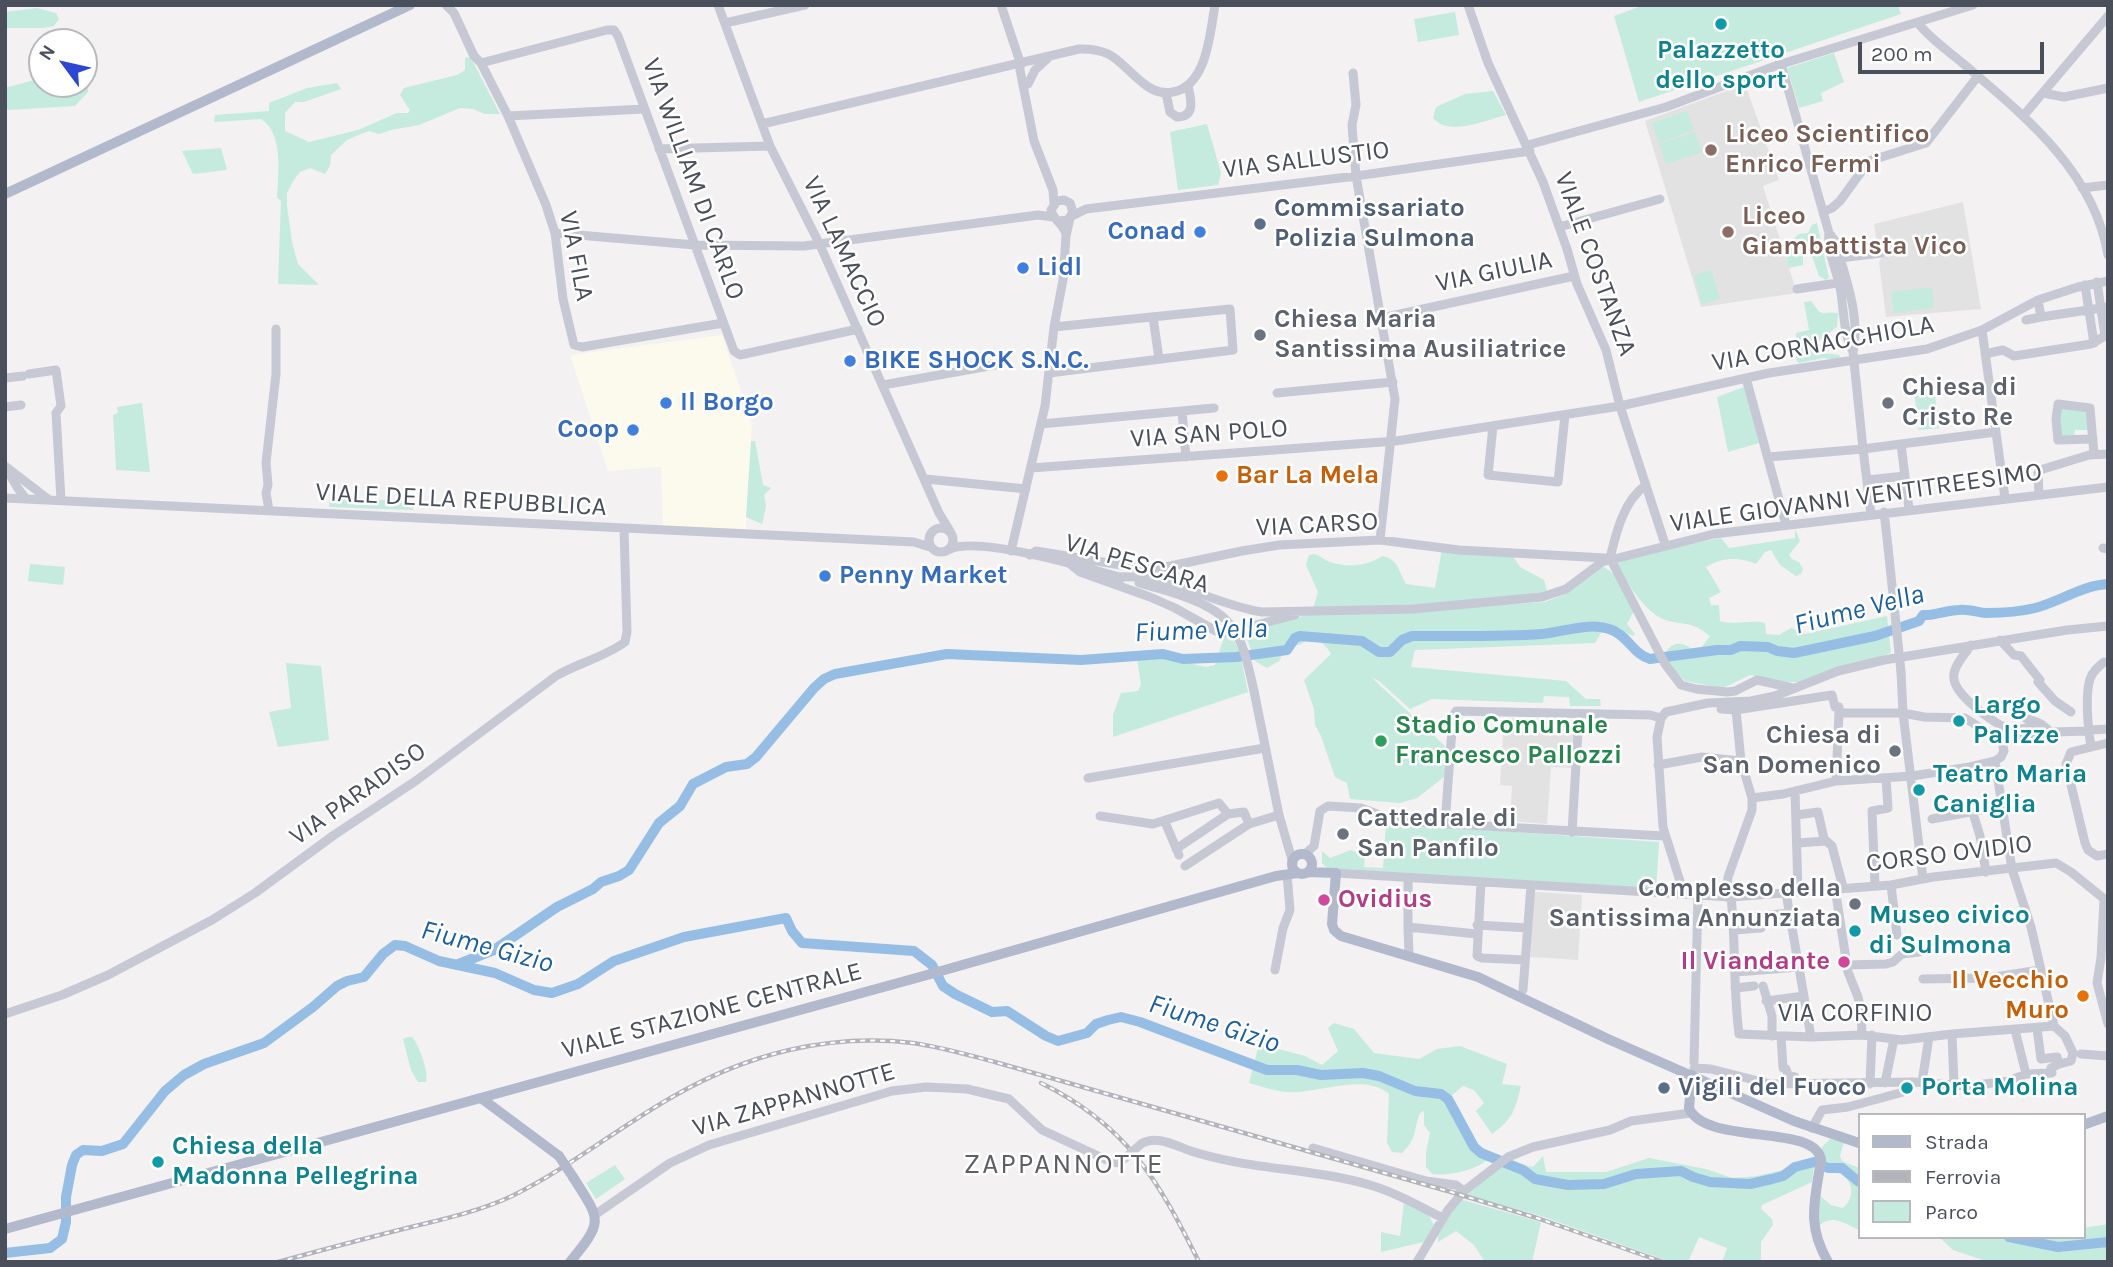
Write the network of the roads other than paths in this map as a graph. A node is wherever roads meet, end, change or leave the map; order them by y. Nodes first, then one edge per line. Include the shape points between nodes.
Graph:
1 (411, 5) edge
2 (446, 5) edge
3 (718, 5) edge
4 (805, 5) edge
5 (1001, 5) edge
6 (1215, 5) edge
7 (1468, 5) edge
8 (1973, 5) edge
9 (2108, 16) edge
10 (724, 23) junction
11 (1918, 23) junction
12 (1056, 54) junction
13 (1020, 62) junction
14 (481, 63) junction
15 (1781, 64) junction
16 (997, 68) junction
17 (1353, 74) dead end
18 (1978, 76) junction
19 (1188, 86) junction
20 (2108, 88) edge
21 (1026, 90) junction
22 (1167, 93) junction
23 (2043, 93) junction
24 (645, 109) junction
25 (2024, 115) junction
26 (508, 116) junction
27 (762, 124) junction
28 (770, 146) junction
29 (1529, 148) junction
30 (659, 149) junction
31 (1356, 176) junction
32 (2108, 185) edge
33 (2082, 188) junction
34 (1053, 190) junction
35 (5, 194) edge
36 (1660, 199) dead end
37 (1067, 202) junction
38 (1086, 209) junction
39 (1054, 212) junction
40 (1823, 212) junction
41 (1071, 217) junction
42 (1559, 227) junction
43 (555, 233) junction
44 (1829, 233) junction
45 (1066, 236) junction
46 (820, 244) junction
47 (695, 246) junction
48 (1881, 253) dead end
49 (2108, 255) edge
50 (1840, 258) junction
51 (1574, 276) junction
52 (2108, 281) edge
53 (2097, 282) junction
54 (1843, 283) junction
55 (2085, 285) junction
56 (1797, 289) dead end
57 (2038, 300) junction
58 (2104, 307) edge
59 (2089, 309) junction
60 (1153, 317) junction
61 (2041, 317) junction
62 (1382, 318) junction
63 (2026, 320) dead end
64 (723, 323) junction
65 (1054, 327) junction
66 (276, 329) dead end
67 (858, 329) junction
68 (1982, 330) junction
69 (2106, 335) edge
70 (2094, 343) junction
71 (1985, 354) junction
72 (1854, 357) junction
73 (1159, 359) junction
74 (995, 365) dead end
75 (1049, 373) junction
76 (5, 377) edge
77 (1746, 378) junction
78 (1393, 382) junction
79 (883, 385) junction
80 (1277, 393) dead end
81 (21, 405) dead end
82 (1619, 406) junction
83 (5, 407) edge
84 (1214, 408) dead end
85 (1182, 411) junction
86 (1565, 415) junction
87 (1041, 424) junction
88 (1493, 426) junction
89 (1996, 432) junction
90 (2092, 439) junction
91 (1391, 442) junction
92 (1901, 444) junction
93 (1863, 449) junction
94 (2094, 454) junction
95 (2108, 454) edge
96 (1186, 457) junction
97 (1768, 457) junction
98 (6, 467) edge
99 (1031, 468) junction
100 (1905, 476) junction
101 (926, 479) junction
102 (1867, 480) junction
103 (13, 481) junction
104 (24, 482) junction
105 (1646, 485) junction
106 (2108, 487) edge
107 (1026, 489) junction
108 (2039, 495) junction
109 (5, 496) edge
110 (2005, 498) junction
111 (26, 499) junction
112 (50, 500) junction
113 (61, 500) junction
114 (1909, 509) junction
115 (269, 510) junction
116 (1884, 512) junction
117 (939, 513) junction
118 (1871, 514) junction
119 (1786, 524) junction
120 (624, 530) junction
121 (932, 532) junction
122 (951, 532) junction
123 (1380, 540) junction
124 (914, 542) junction
125 (967, 544) junction
126 (1665, 544) junction
127 (930, 547) junction
128 (950, 549) junction
129 (1011, 551) junction
130 (1030, 555) junction
131 (1611, 558) junction
132 (1070, 564) junction
133 (1118, 577) junction
134 (1309, 611) junction
135 (2108, 626) edge
136 (2000, 640) junction
137 (1971, 645) junction
138 (2106, 660) edge
139 (1764, 681) junction
140 (1795, 688) junction
141 (1776, 699) junction
142 (2017, 704) dead end
143 (1721, 709) dead end
144 (1736, 710) junction
145 (1837, 710) junction
146 (2071, 712) dead end
147 (1903, 713) junction
148 (1578, 714) junction
149 (1661, 718) junction
150 (2041, 724) junction
151 (2108, 729) edge
152 (2089, 730) junction
153 (2051, 733) junction
154 (2002, 742) junction
155 (2108, 743) edge
156 (2091, 746) junction
157 (1265, 748) junction
158 (1741, 761) junction
159 (1996, 761) junction
160 (1658, 765) junction
161 (1912, 776) junction
162 (1088, 778) dead end
163 (1886, 778) junction
164 (1836, 781) junction
165 (1795, 791) junction
166 (1752, 798) junction
167 (2002, 806) junction
168 (1973, 813) junction
169 (1228, 814) junction
170 (1279, 815) junction
171 (1797, 815) junction
172 (1100, 816) dead end
173 (1165, 821) junction
174 (1924, 821) junction
175 (1249, 824) junction
176 (1445, 824) junction
177 (1572, 832) junction
178 (1664, 836) junction
179 (1826, 841) junction
180 (1797, 843) junction
181 (2108, 855) edge
182 (1185, 866) dead end
183 (1297, 866) junction
184 (2011, 869) junction
185 (1986, 872) junction
186 (1332, 873) junction
187 (1408, 878) junction
188 (1923, 879) junction
189 (1480, 882) junction
190 (1531, 885) junction
191 (1891, 885) junction
192 (1875, 886) junction
193 (1839, 887) junction
194 (1798, 891) junction
195 (1786, 893) junction
196 (1684, 894) junction
197 (1698, 895) junction
198 (1729, 897) junction
199 (2106, 900) edge
200 (1789, 913) junction
201 (1408, 927) junction
202 (1528, 928) junction
203 (1477, 929) junction
204 (1735, 930) junction
205 (1897, 935) dead end
206 (1919, 952) dead end
207 (1409, 955) junction
208 (2104, 958) edge
209 (1525, 960) junction
210 (1846, 965) junction
211 (1799, 967) junction
212 (1275, 970) dead end
213 (2040, 970) junction
214 (1736, 972) junction
215 (1923, 979) dead end
216 (1735, 988) junction
217 (1523, 990) dead end
218 (1804, 996) junction
219 (1766, 1001) junction
220 (5, 1014) edge
221 (2108, 1024) edge
222 (2054, 1026) junction
223 (2037, 1028) junction
224 (2015, 1030) junction
225 (1952, 1034) junction
226 (1867, 1035) junction
227 (1777, 1036) junction
228 (1811, 1037) junction
229 (1929, 1037) junction
230 (1894, 1039) junction
231 (2077, 1053) junction
232 (2108, 1056) edge
233 (2059, 1064) junction
234 (1694, 1067) junction
235 (2026, 1074) junction
236 (1795, 1082) junction
237 (1922, 1082) junction
238 (1885, 1083) junction
239 (1870, 1084) junction
240 (1954, 1085) junction
241 (1907, 1086) junction
242 (481, 1098) junction
243 (1692, 1113) junction
244 (2108, 1116) edge
245 (2085, 1124) edge
246 (1812, 1128) junction
247 (1857, 1142) edge
248 (1313, 1148) dead end
249 (1464, 1191) junction
250 (596, 1214) junction
251 (1443, 1219) junction
252 (5, 1229) edge
253 (570, 1262) edge
254 (1417, 1262) edge
255 (1828, 1262) edge

1 - 35 main road
2 - 14 street, VIA FILA
3 - 10 street, VIA LAMACCIO
4 - 10 street
5 - 13 street
6 - 19 street via 1202,63
7 - 29 street, VIALE COSTANZA via 1488,63
8 - 11 street, VIA SALLUSTIO
9 - 23 street
10 - 27 street, VIA LAMACCIO
11 - 15 street, VIA SALLUSTIO
11 - 18 street
12 - 13 street
12 - 21 street via 1041,63
12 - 22 street via 1079,49 1105,51 1148,87
13 - 16 street
13 - 21 street
14 - 24 street, VIA WILLIAM DI CARLO via 614,30
14 - 26 street, VIA FILA
15 - 29 street, VIA SALLUSTIO via 1666,107
15 - 40 street
16 - 21 street via 1014,75
16 - 27 street
17 - 31 street
18 - 25 street
18 - 40 street via 1926,143 1869,161 1840,201
19 - 22 street
19 - 22 street via 1191,108 1183,117 1170,112
20 - 23 street via 2064,97
21 - 34 street via 1034,141
23 - 25 street
24 - 26 street
24 - 30 street, VIA WILLIAM DI CARLO
25 - 33 street
26 - 43 street, VIA FILA
27 - 28 street, VIA LAMACCIO
28 - 30 street
28 - 46 street, VIA LAMACCIO
29 - 31 street, VIA SALLUSTIO
29 - 42 street, VIALE COSTANZA
30 - 47 street, VIA WILLIAM DI CARLO
31 - 38 street, VIA SALLUSTIO
31 - 62 street
32 - 33 street
33 - 49 street
34 - 37 street
34 - 39 street
36 - 42 street
37 - 38 street, VIA SALLUSTIO
37 - 39 street
37 - 41 street via 1073,209
38 - 41 street, VIA SALLUSTIO
39 - 41 street, VIA SALLUSTIO
39 - 45 street
39 - 46 street
40 - 44 street
41 - 45 street
42 - 51 street, VIALE COSTANZA
43 - 47 street
43 - 64 street, VIA FILA via 573,345
44 - 50 street
44 - 54 street via 1828,243
45 - 65 street
46 - 47 street
46 - 67 street, VIA LAMACCIO
47 - 64 street, VIA WILLIAM DI CARLO
48 - 50 street
50 - 54 street
51 - 62 street, VIA GIULIA
51 - 82 street, VIALE COSTANZA via 1606,350
52 - 53 street, VIA CORNACCHIOLA
53 - 55 street, VIA CORNACCHIOLA
53 - 58 street
54 - 56 street
54 - 72 street via 1856,338
55 - 57 street, VIA CORNACCHIOLA
55 - 59 street
57 - 61 street
57 - 68 street, VIA CORNACCHIOLA
58 - 59 street
58 - 69 street
59 - 61 street
59 - 70 street
60 - 65 street
60 - 73 street
60 - 73 street via 1230,309 1233,349
61 - 63 street
62 - 78 street
64 - 67 street, VIA WILLIAM DI CARLO via 740,355
65 - 75 street
66 - 115 street via 266,463
67 - 79 street, VIA LAMACCIO
68 - 71 street
68 - 72 street, VIA CORNACCHIOLA via 1923,350
69 - 70 street
70 - 71 street via 2014,356 2003,350
71 - 89 street
72 - 77 street, VIA CORNACCHIOLA
72 - 93 street
73 - 75 street
74 - 79 street
75 - 87 street
76 - 113 street via 56,370 61,406 56,413
77 - 82 street, VIA CORNACCHIOLA
77 - 97 street
78 - 80 street
78 - 91 street
79 - 101 street, VIA LAMACCIO
81 - 83 street
82 - 86 street, VIA CORNACCHIOLA
82 - 105 street, VIALE COSTANZA
84 - 85 street
85 - 87 street
85 - 96 street
86 - 88 street, VIA CORNACCHIOLA
86 - 88 street via 1558,481 1488,475
87 - 99 street
88 - 91 street, VIA SAN POLO
89 - 92 street
89 - 110 street
90 - 90 street via 2091,408 2058,404 2058,440
90 - 94 street
91 - 96 street, VIA SAN POLO
91 - 123 street
92 - 93 street
92 - 100 street
93 - 97 street
93 - 102 street
94 - 95 street
94 - 108 street via 2040,470
96 - 99 street, VIA SAN POLO
97 - 119 street
98 - 103 street
98 - 104 street
99 - 107 street
100 - 102 street
100 - 114 street
101 - 107 street
101 - 117 street, VIA LAMACCIO
102 - 118 street
103 - 109 street
103 - 111 street
104 - 111 street via 29,491
104 - 112 street
105 - 126 street, VIALE COSTANZA
105 - 131 street via 1621,520
106 - 108 street, VIALE GIOVANNI VENTITREESIMO
107 - 129 street
108 - 110 street, VIALE GIOVANNI VENTITREESIMO
109 - 111 street, VIALE DELLA REPUBBLICA
110 - 114 street, VIALE GIOVANNI VENTITREESIMO
111 - 112 street, VIALE DELLA REPUBBLICA
112 - 113 street, VIALE DELLA REPUBBLICA
113 - 115 street, VIALE DELLA REPUBBLICA
114 - 116 street, VIALE GIOVANNI VENTITREESIMO
115 - 120 street, VIALE DELLA REPUBBLICA
116 - 118 street, VIALE GIOVANNI VENTITREESIMO
116 - 147 street, bridge
117 - 121 street
117 - 122 street, VIA LAMACCIO
118 - 119 street, VIALE GIOVANNI VENTITREESIMO
119 - 126 street, VIALE GIOVANNI VENTITREESIMO
120 - 124 street, VIALE DELLA REPUBBLICA
120 - 220 street, VIA PARADISO via 625,642 556,676 417,780 212,920 108,975
121 - 122 street via 941,527
121 - 124 street, VIALE DELLA REPUBBLICA
121 - 127 street
122 - 125 street, VIA PESCARA
122 - 128 street
123 - 130 street, VIA CARSO via 1279,545 1161,568 1036,551
123 - 131 street, VIA CARSO via 1471,551
124 - 127 street, VIALE DELLA REPUBBLICA
125 - 128 street, VIA PESCARA
125 - 129 street, VIA PESCARA
126 - 131 street, VIALE GIOVANNI VENTITREESIMO
127 - 128 street via 940,552
129 - 130 street, VIA PESCARA
130 - 132 street, VIA PESCARA
131 - 134 street via 1593,566 1566,589 1542,597 1413,609
131 - 139 street via 1658,652 1681,685 1727,692
132 - 133 street, VIA PESCARA
132 - 134 street via 1224,633
133 - 134 street via 1167,584 1251,610
133 - 157 street, VIA PESCARA, bridge via 1207,606 1234,626 1243,645
135 - 136 street
136 - 137 street
136 - 146 street via 2021,656 2045,690
137 - 140 street via 1850,667
137 - 150 street via 1955,671 1957,690 2007,729
138 - 152 street via 2089,682
139 - 140 street
139 - 141 street
140 - 141 street
141 - 144 street
141 - 145 street via 1832,695
141 - 149 street via 1674,709
142 - 150 street via 2025,718
143 - 144 street
144 - 158 street
145 - 147 street
145 - 164 street
147 - 154 street via 1965,718
147 - 161 street
148 - 149 street
148 - 176 street via 1454,713
148 - 177 street
149 - 160 street
150 - 153 street
151 - 152 street
152 - 153 street
152 - 156 street
153 - 154 street
154 - 159 street via 2004,751
155 - 156 street
156 - 181 street via 2071,752 2066,764 2088,850 2097,856
157 - 162 street
157 - 170 street, VIA PESCARA
158 - 160 street via 1702,757
158 - 166 street
159 - 161 street
159 - 167 street
160 - 178 street
161 - 163 street
161 - 174 street
163 - 164 street
163 - 192 street via 1888,808 1872,811
164 - 165 street
165 - 166 street
165 - 171 street
166 - 198 street via 1728,877
167 - 168 street
167 - 184 street
168 - 174 street
168 - 185 street
169 - 173 street via 1219,803
169 - 173 street via 1177,852
169 - 175 street via 1244,812
170 - 175 street
170 - 183 street, VIA PESCARA
171 - 179 street via 1818,812
171 - 180 street
172 - 173 street via 1147,824
174 - 188 street
175 - 182 street
176 - 177 street
176 - 183 street via 1389,820 1368,809 1326,806 1319,814 1314,845
177 - 178 street
178 - 196 street
179 - 180 street
179 - 193 street via 1832,846
180 - 194 street
183 - 186 main road, VIALE STAZIONE CENTRALE
183 - 212 street
183 - 242 main road, VIALE STAZIONE CENTRALE via 945,970
184 - 185 street, CORSO OVIDIO
184 - 199 street, CORSO OVIDIO via 2059,864
184 - 213 street
185 - 188 street, CORSO OVIDIO
186 - 187 street, CORSO OVIDIO
186 - 207 main road via 1336,933
187 - 189 street, CORSO OVIDIO
187 - 201 street
188 - 191 street, CORSO OVIDIO
189 - 190 street, CORSO OVIDIO
189 - 203 street
190 - 196 street, CORSO OVIDIO
190 - 202 street
191 - 192 street, CORSO OVIDIO
191 - 205 street
192 - 193 street, CORSO OVIDIO
193 - 194 street, CORSO OVIDIO
193 - 210 street
194 - 195 street, CORSO OVIDIO
195 - 198 street, CORSO OVIDIO
195 - 200 street
196 - 197 street, CORSO OVIDIO
197 - 198 street, CORSO OVIDIO
197 - 234 street
198 - 204 street
199 - 208 street
200 - 204 street via 1761,916 1761,928
200 - 211 street
201 - 203 street
201 - 207 street
202 - 203 street
202 - 209 street
203 - 209 street via 1478,956
204 - 214 street
206 - 210 street via 1902,954 1886,964
207 - 234 main road via 1489,982 1608,1039
208 - 221 street via 2097,982
209 - 217 street
210 - 226 street
211 - 214 street
211 - 218 street
213 - 215 street via 1988,978
213 - 222 street
214 - 216 street
216 - 219 street via 1758,986
216 - 227 street, VIA CORFINIO via 1739,1034
218 - 219 street
218 - 228 street
219 - 227 street
222 - 223 street, VIA CORFINIO
222 - 231 street
223 - 224 street, VIA CORFINIO
223 - 233 street via 2041,1059 2057,1057
224 - 225 street, VIA CORFINIO
224 - 235 street
225 - 229 street, VIA CORFINIO
225 - 240 street
226 - 228 street, VIA CORFINIO
226 - 230 street, VIA CORFINIO
226 - 239 street
227 - 228 street, VIA CORFINIO
227 - 236 street via 1783,1068
229 - 230 street, VIA CORFINIO
229 - 237 street
230 - 238 street
231 - 232 street
231 - 233 street
233 - 235 street via 2051,1068 2052,1073
234 - 236 street via 1770,1084
234 - 243 main road via 1688,1100
234 - 246 main road
235 - 240 street via 1983,1085
236 - 239 street
237 - 240 street
237 - 241 street
238 - 239 street
238 - 241 street
241 - 246 street via 1848,1107 1822,1110
242 - 250 main road, bridge via 559,1156
242 - 252 main road, VIALE STAZIONE CENTRALE
243 - 249 street via 1631,1121 1533,1147 1500,1163
243 - 255 main road via 1702,1123 1809,1145 1818,1151 1821,1165 1813,1220
244 - 245 main road
246 - 247 main road
248 - 249 street via 1426,1181 1456,1185
249 - 251 street
250 - 251 street, VIA ZAPPANNOTTE, bridge via 670,1163 709,1145 871,1096 926,1087 967,1088 1009,1099 1042,1130 1109,1161 1119,1163 1141,1143 1157,1139 1199,1154 1373,1185
250 - 253 main road via 587,1241
251 - 254 street

